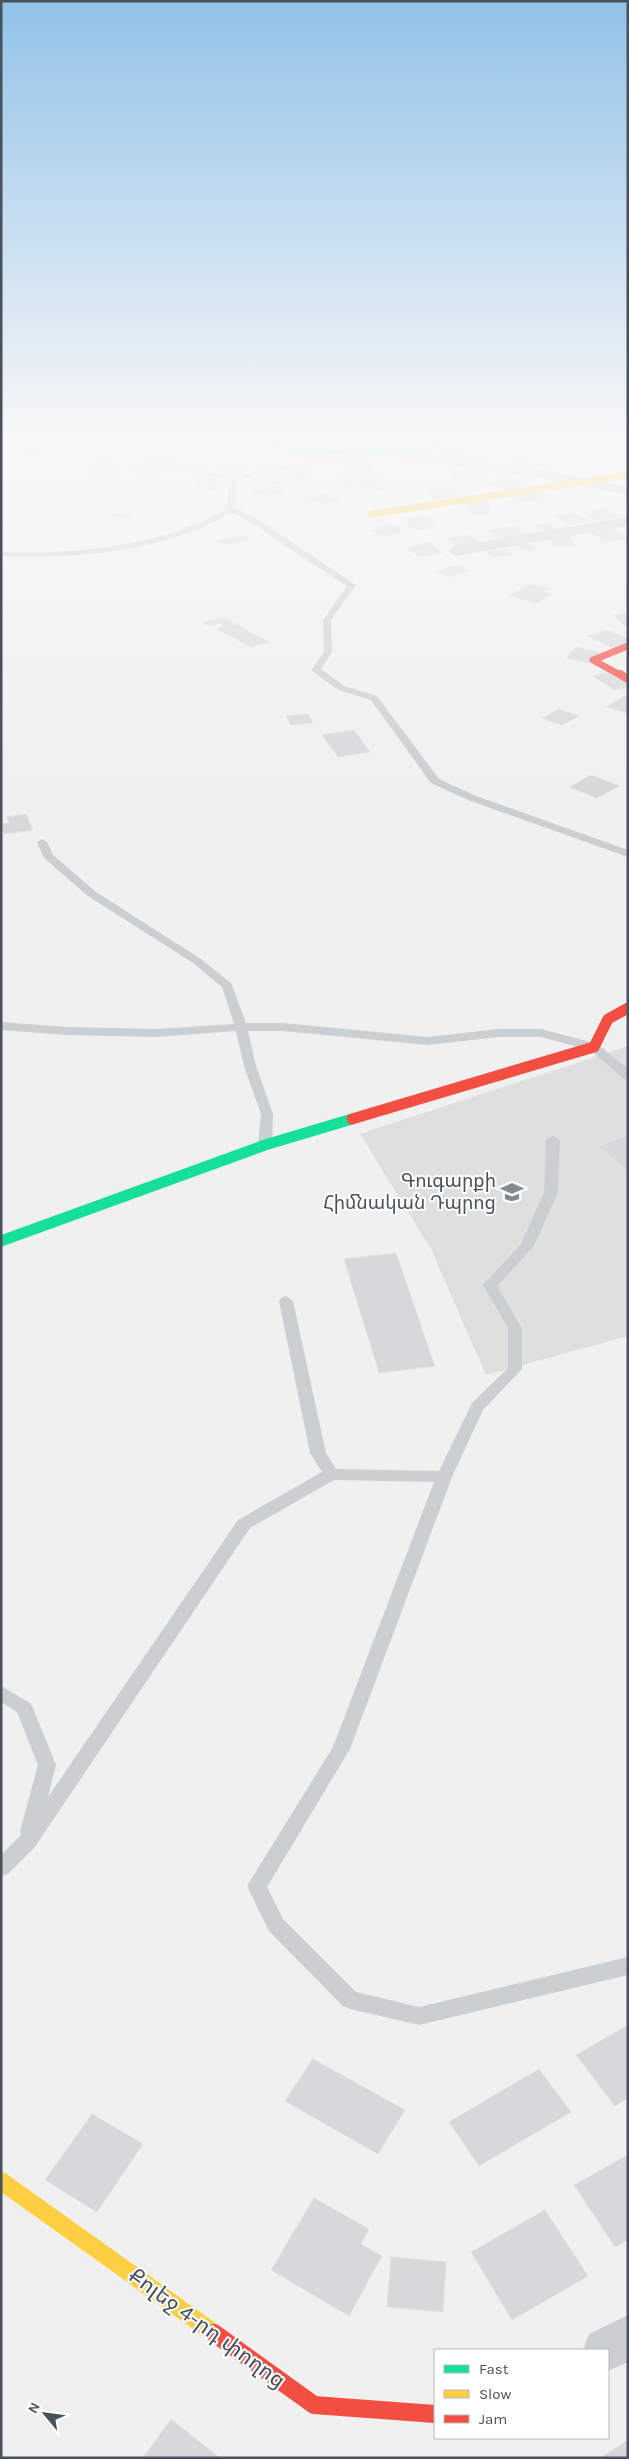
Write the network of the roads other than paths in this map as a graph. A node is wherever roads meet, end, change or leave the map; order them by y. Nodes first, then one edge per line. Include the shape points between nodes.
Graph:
1 (306, 555) edge
2 (628, 646) edge
3 (628, 679) edge
4 (42, 842) dead end
5 (628, 854) edge
6 (628, 1008) edge
7 (1, 1026) edge
8 (241, 1027) junction
9 (594, 1047) junction
10 (625, 1071) edge
11 (553, 1140) dead end
12 (265, 1145) junction
13 (1, 1241) edge
14 (286, 1301) dead end
15 (331, 1474) junction
16 (444, 1477) junction
17 (1, 1693) edge
18 (27, 1842) junction
19 (1, 1868) edge
20 (628, 1966) edge
21 (1, 2181) edge
22 (628, 2337) edge
23 (607, 2349) edge
24 (434, 2414) edge

1 - 5 lane via 352,585 327,620 328,652 316,670 341,688 374,698 434,780 472,798
2 - 3 street via 593,660
4 - 8 lane via 48,856 92,894 198,961 227,986
6 - 9 street via 608,1019
7 - 8 lane via 156,1033
8 - 9 lane via 283,1027 428,1042 498,1033 541,1033
8 - 12 lane via 250,1066 267,1114
9 - 10 lane
9 - 12 street
11 - 16 lane via 551,1192 527,1246 490,1285 515,1328 515,1369 477,1407
12 - 13 street
14 - 15 lane via 318,1453
15 - 16 lane
15 - 18 lane via 244,1524
16 - 20 lane via 341,1749 257,1886 276,1925 350,2000 418,2016
17 - 18 lane via 24,1708 47,1764
18 - 19 lane
21 - 24 street, Քոլեջ 4-րդ փողոց via 314,2405
22 - 23 street

